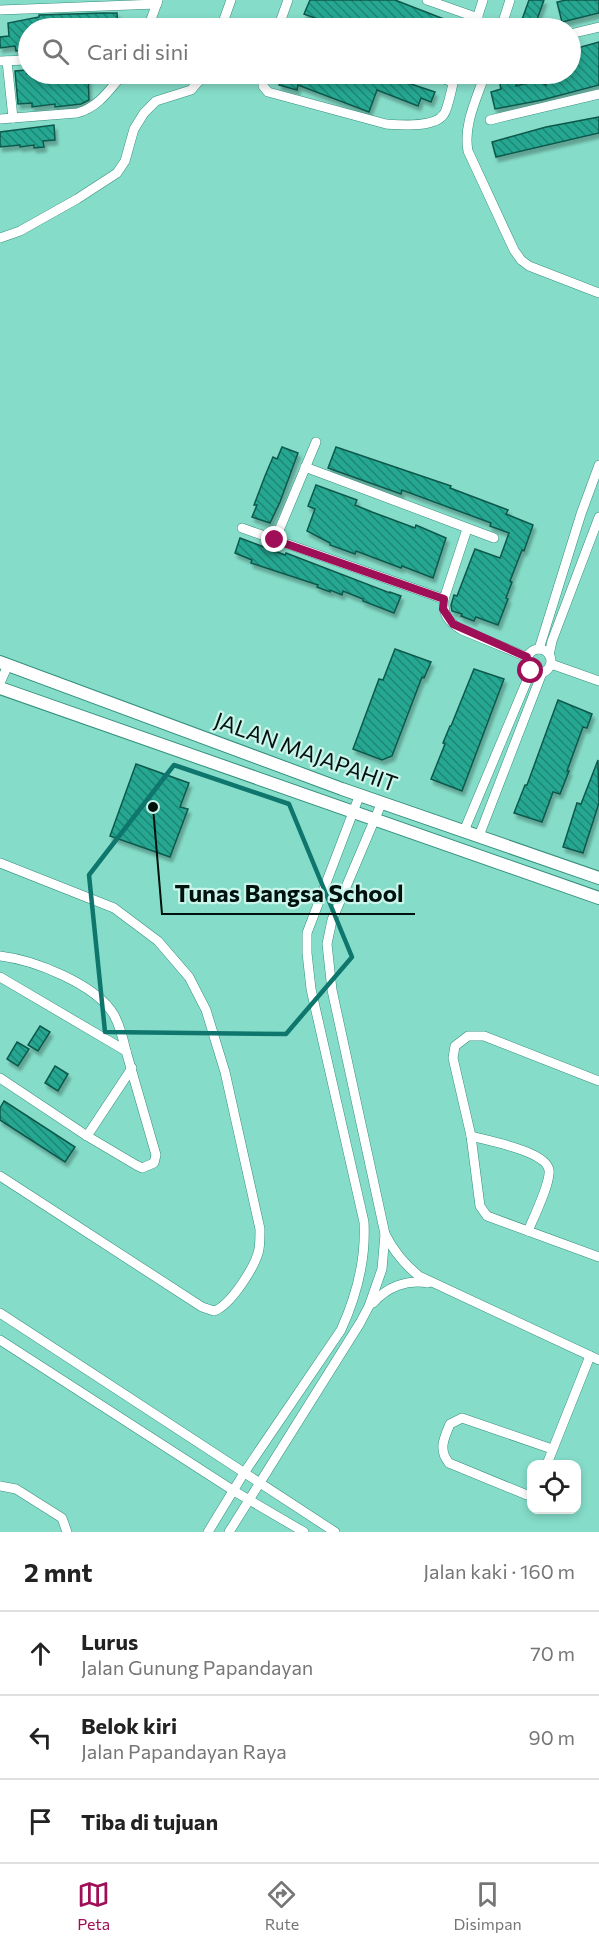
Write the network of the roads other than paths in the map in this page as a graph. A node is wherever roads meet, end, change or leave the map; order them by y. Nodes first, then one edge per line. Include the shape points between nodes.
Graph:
1 (231, 0) edge
2 (288, 0) edge
3 (427, 0) edge
4 (483, 0) edge
5 (510, 0) edge
6 (158, 2) edge
7 (0, 10) edge
8 (152, 18) edge
9 (225, 18) edge
10 (282, 18) edge
11 (478, 18) joint
12 (504, 18) edge
13 (599, 27) edge
14 (581, 31) edge
15 (4, 61) edge
16 (114, 84) edge
17 (196, 84) edge
18 (263, 84) edge
19 (453, 84) edge
20 (482, 84) edge
21 (599, 94) edge
22 (13, 118) junction
23 (0, 119) edge
24 (490, 120) dead end
25 (0, 238) edge
26 (599, 293) edge
27 (316, 442) dead end
28 (599, 465) edge
29 (305, 467) junction
30 (599, 517) edge
31 (242, 528) dead end
32 (467, 529) junction
33 (494, 538) dead end
34 (275, 540) junction
35 (444, 599) junction
36 (539, 649) junction
37 (527, 657) junction
38 (550, 660) junction
39 (4, 663) edge
40 (531, 671) junction
41 (542, 673) junction
42 (599, 681) edge
43 (0, 685) edge
44 (360, 794) junction
45 (382, 802) junction
46 (353, 813) junction
47 (376, 820) junction
48 (464, 831) junction
49 (479, 836) junction
50 (0, 863) edge
51 (599, 878) edge
52 (599, 898) edge
53 (0, 956) edge
54 (0, 977) edge
55 (126, 1051) junction
56 (132, 1068) junction
57 (0, 1078) edge
58 (599, 1081) edge
59 (356, 1100) junction
60 (337, 1105) junction
61 (87, 1136) junction
62 (471, 1136) junction
63 (0, 1176) edge
64 (528, 1231) junction
65 (385, 1234) junction
66 (599, 1257) edge
67 (436, 1285) junction
68 (369, 1306) junction
69 (0, 1313) edge
70 (0, 1340) edge
71 (594, 1358) edge
72 (552, 1449) junction
73 (548, 1460) edge
74 (244, 1473) junction
75 (259, 1482) junction
76 (0, 1486) edge
77 (234, 1491) junction
78 (527, 1495) edge
79 (249, 1500) junction
80 (67, 1532) edge
81 (208, 1532) edge
82 (229, 1532) edge
83 (304, 1532) edge
84 (335, 1532) edge

1 - 9 street
2 - 10 street
3 - 11 street
4 - 11 street
5 - 12 street
6 - 7 street
6 - 8 street
13 - 14 street
15 - 22 street
16 - 22 street via 89,110
17 - 25 street via 151,106 134,129 125,161 117,173 20,231
18 - 19 street via 268,92 386,124 422,124 436,121 444,114
20 - 26 street via 470,117 468,151 514,250 530,266
21 - 24 street
22 - 23 street
27 - 29 street
28 - 36 street
29 - 32 street
29 - 34 street
30 - 38 street via 552,641
31 - 34 street
32 - 33 street
32 - 35 street
34 - 35 street
35 - 37 street via 443,609 453,624
36 - 37 street
36 - 38 street via 546,651
37 - 40 street
38 - 41 street via 549,668
38 - 42 street
39 - 43 street
39 - 44 street, JALAN MAJAPAHIT
40 - 41 street
40 - 48 street
41 - 49 street
43 - 46 street, JALAN MAJAPAHIT
44 - 45 street, JALAN MAJAPAHIT
44 - 46 street
45 - 47 street
45 - 48 street, JALAN MAJAPAHIT
46 - 47 street, JALAN MAJAPAHIT
46 - 60 street via 307,933 311,990
47 - 52 street, JALAN MAJAPAHIT
47 - 59 street via 332,920 327,944 332,990
48 - 49 street, JALAN MAJAPAHIT
49 - 51 street, JALAN MAJAPAHIT
50 - 63 street via 114,908 158,941 189,977 206,1010 225,1072 260,1229 259,1249 252,1269 225,1306 214,1311 202,1307
53 - 55 street via 43,967 87,988 113,1014
54 - 55 street
55 - 56 street
56 - 61 street
56 - 61 street via 156,1155 154,1163 142,1168
57 - 61 street
58 - 62 street via 484,1036 468,1036 455,1046 453,1058
59 - 60 street
59 - 65 street
60 - 74 street via 364,1222 365,1241 358,1277 341,1330
62 - 64 street via 480,1206 487,1216
62 - 64 street via 522,1150 544,1160 550,1170
64 - 66 street
65 - 67 street via 405,1264
65 - 68 street via 382,1269
67 - 68 street via 421,1282 392,1287
67 - 71 street
68 - 75 street
69 - 74 street
70 - 77 street
71 - 72 street
72 - 73 street
72 - 78 street via 462,1418 450,1424 442,1444 449,1463
74 - 75 street
74 - 77 street
75 - 79 street
75 - 84 street
76 - 80 street via 16,1490 62,1518
77 - 79 street
77 - 81 street
79 - 82 street
79 - 83 street

